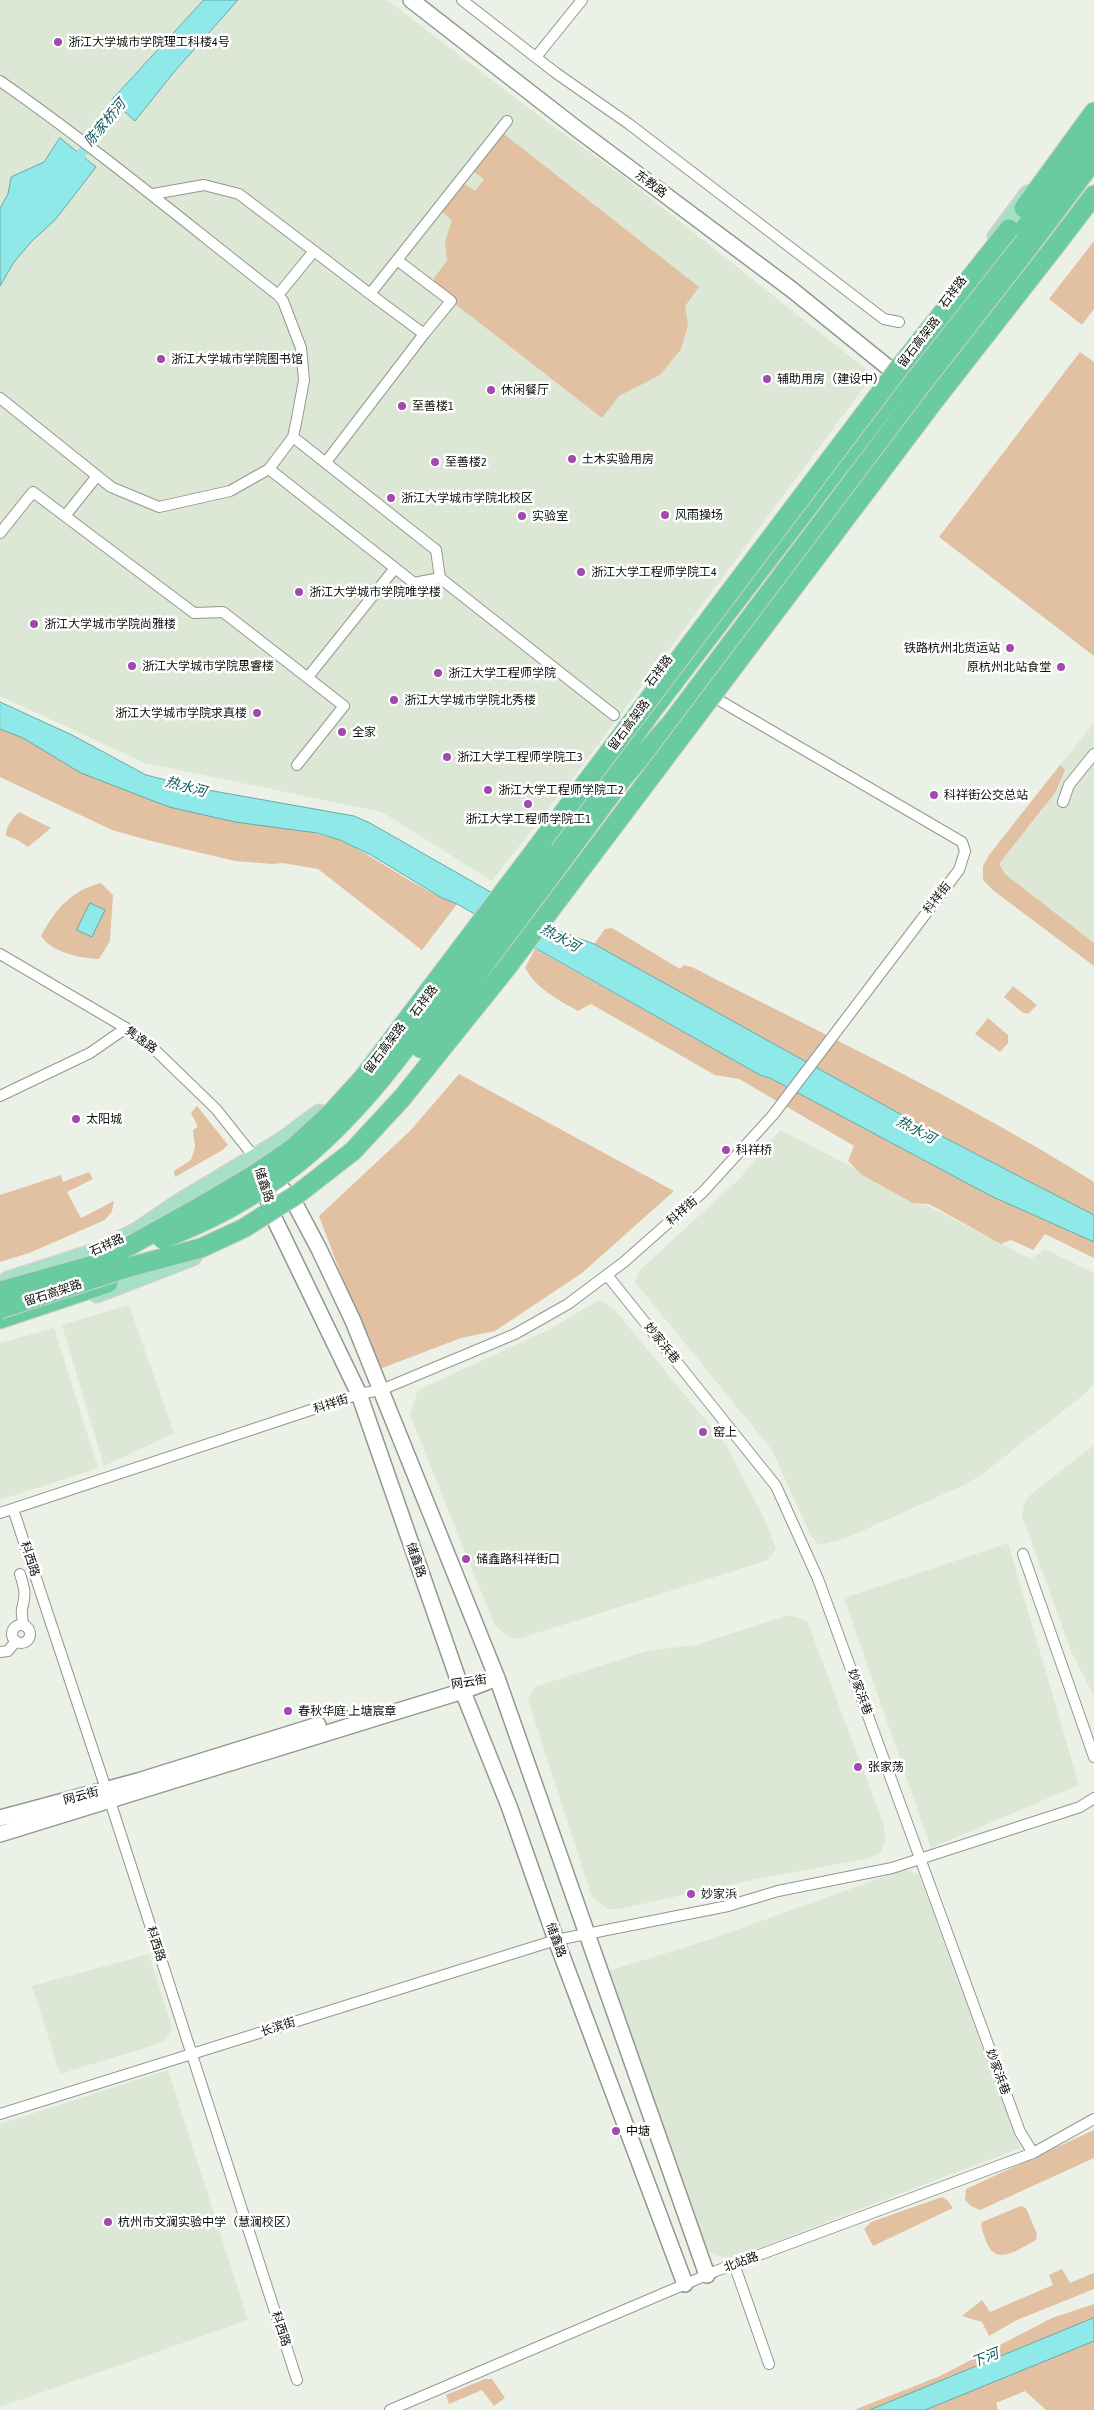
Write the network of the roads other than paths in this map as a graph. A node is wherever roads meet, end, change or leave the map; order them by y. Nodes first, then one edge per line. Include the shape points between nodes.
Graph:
1 (411, 0) edge
2 (424, 0) edge
3 (462, 0) edge
4 (582, 0) edge
5 (536, 57) junction
6 (0, 81) edge
7 (1094, 107) edge
8 (1094, 112) edge
9 (507, 122) dead end
10 (1094, 138) edge
11 (1094, 160) edge
12 (1094, 185) edge
13 (153, 194) junction
14 (1094, 195) edge
15 (1020, 247) junction
16 (314, 251) junction
17 (396, 260) junction
18 (370, 294) junction
19 (278, 295) junction
20 (899, 322) dead end
21 (424, 334) junction
22 (940, 365) junction
23 (892, 366) junction
24 (902, 384) junction
25 (0, 398) edge
26 (293, 437) junction
27 (326, 462) junction
28 (268, 469) junction
29 (97, 476) junction
30 (65, 516) junction
31 (0, 533) edge
32 (762, 535) junction
33 (829, 553) junction
34 (395, 568) junction
35 (440, 578) junction
36 (729, 580) junction
37 (785, 611) junction
38 (308, 677) junction
39 (717, 699) junction
40 (654, 708) junction
41 (614, 714) dead end
42 (672, 722) junction
43 (1094, 754) edge
44 (297, 765) dead end
45 (1063, 802) dead end
46 (555, 858) junction
47 (0, 954) edge
48 (126, 1028) junction
49 (0, 1096) edge
50 (255, 1158) junction
51 (294, 1202) junction
52 (274, 1216) junction
53 (200, 1248) junction
54 (97, 1264) junction
55 (134, 1266) junction
56 (607, 1275) junction
57 (0, 1282) edge
58 (0, 1291) edge
59 (0, 1309) edge
60 (0, 1319) edge
61 (0, 1323) edge
62 (381, 1390) junction
63 (359, 1394) junction
64 (13, 1509) junction
65 (0, 1513) edge
66 (1023, 1554) dead end
67 (20, 1574) dead end
68 (0, 1652) edge
69 (497, 1678) junction
70 (461, 1686) junction
71 (1094, 1757) edge
72 (108, 1795) junction
73 (1094, 1798) edge
74 (0, 1818) edge
75 (0, 1834) edge
76 (920, 1859) junction
77 (587, 1933) junction
78 (556, 1940) junction
79 (192, 2054) junction
80 (0, 2114) edge
81 (1094, 2120) edge
82 (1033, 2153) junction
83 (734, 2264) junction
84 (707, 2275) junction
85 (685, 2284) junction
86 (769, 2364) dead end
87 (297, 2380) dead end
88 (390, 2410) edge

1 - 23 street, 东教路
2 - 23 street, 东教路 via 796,284
3 - 5 street
4 - 5 street
5 - 20 street via 884,319
6 - 13 street
7 - 23 main road, 石祥路 via 938,312
8 - 54 highway, 留石高架路, bridge via 1009,229 899,368 363,1078 293,1148 252,1176
9 - 17 street
10 - 15 highway, 留石高架路
11 - 15 highway, 留石高架路
12 - 33 main road via 974,345 933,416
13 - 16 street via 204,185 239,194
13 - 19 street
14 - 53 highway, 留石高架路, bridge via 934,401 505,970 402,1098 353,1150 299,1192 244,1228
15 - 22 highway, 留石高架路
15 - 24 highway, 留石高架路
16 - 18 street
16 - 19 street
17 - 18 street
17 - 21 street via 451,301
18 - 21 street
19 - 26 street via 283,300 301,348 304,380
21 - 27 street
22 - 33 highway via 921,400 862,482
22 - 42 highway, 留石高架路
23 - 32 main road, 石祥路
24 - 32 highway
24 - 40 highway, 留石高架路
25 - 29 street
26 - 27 street
26 - 28 street
27 - 35 street via 436,550
28 - 29 street via 230,491 159,507 111,487
28 - 34 street
29 - 30 street
30 - 31 street via 33,492
30 - 38 street via 194,614 224,612
32 - 36 main road, 石祥路
33 - 37 main road
34 - 35 street via 414,583
34 - 38 street
35 - 41 street
36 - 40 highway via 715,616 686,655
36 - 50 main road, 石祥路, bridge via 636,700 600,765 404,1027 310,1122
37 - 39 main road
37 - 42 highway
38 - 44 street via 344,706
39 - 51 main road via 686,738 641,780 404,1103 353,1157
39 - 56 street, 科祥街 via 962,842 965,851 959,870 772,1115 703,1192
40 - 46 highway, 留石高架路
42 - 46 highway, 留石高架路
43 - 45 street via 1068,785
46 - 54 highway, 留石高架路, bridge via 389,1072 346,1119 294,1166 246,1199 191,1228
46 - 55 highway, 留石高架路, bridge via 466,992 380,1100 330,1151 302,1177 256,1207 204,1236
47 - 48 street, 隽逸路
48 - 49 street via 90,1053
48 - 50 street, 隽逸路 via 186,1078
50 - 51 street, 储鑫路
50 - 52 street, 储鑫路
50 - 57 main road, 石祥路 via 98,1251
51 - 52 main road
51 - 62 street, 储鑫路 via 350,1313
52 - 61 main road via 245,1236 172,1266 104,1292
52 - 63 street, 储鑫路
53 - 55 highway, 留石高架路, bridge
53 - 60 highway, bridge
54 - 58 highway, 留石高架路, bridge
55 - 59 highway, 留石高架路, bridge
56 - 62 street, 科祥街 via 568,1304 515,1334
56 - 76 street, 妙家浜巷 via 776,1486 818,1579
62 - 63 street, 科祥街
62 - 69 street, 储鑫路
63 - 64 street, 科祥街
63 - 70 street, 储鑫路
64 - 65 street, 科祥街
64 - 72 street, 科西路
66 - 71 street
67 - 68 street via 26,1595 21,1610 23,1625 28,1628 30,1638 22,1643 16,1641 8,1651
69 - 70 street, 网云街
69 - 77 street, 储鑫路
70 - 72 street, 网云街
70 - 78 street, 储鑫路 via 509,1806
72 - 74 street, 网云街
72 - 75 street, 网云街
72 - 79 street, 科西路
73 - 76 street, 长滨街 via 1080,1807
76 - 77 street, 长滨街 via 892,1868 778,1891 728,1906
76 - 82 street, 妙家浜巷 via 1020,2132
77 - 78 street, 长滨街
77 - 84 street, 储鑫路
78 - 79 street, 长滨街
78 - 85 street, 储鑫路
79 - 80 street, 长滨街
79 - 87 street, 科西路
81 - 82 street, 北站路
82 - 83 street, 北站路
83 - 84 street, 北站路
83 - 86 street
84 - 85 street, 北站路
85 - 88 street, 北站路

